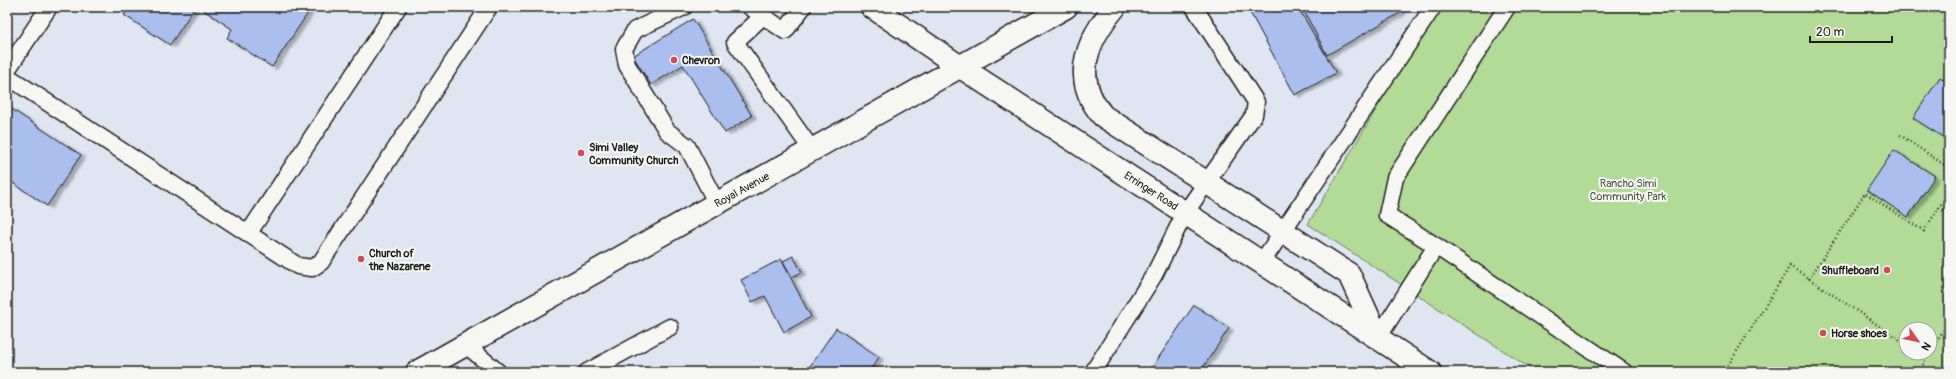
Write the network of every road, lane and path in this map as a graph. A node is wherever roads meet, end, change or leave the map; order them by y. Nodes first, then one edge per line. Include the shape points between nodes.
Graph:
1 (49, 7) edge
2 (398, 7) edge
3 (489, 7) edge
4 (684, 7) edge
5 (802, 7) edge
6 (872, 7) edge
7 (1066, 7) edge
8 (1115, 7) edge
9 (1194, 7) edge
10 (1433, 7) edge
11 (1507, 7) edge
12 (757, 11) edge
13 (959, 66) junction
14 (7, 70) edge
15 (7, 76) edge
16 (1900, 135) dead end
17 (812, 150) junction
18 (1949, 168) edge
19 (1207, 183) junction
20 (1949, 192) edge
21 (717, 204) junction
22 (1939, 208) junction
23 (1185, 213) junction
24 (1949, 214) edge
25 (1283, 231) junction
26 (248, 234) junction
27 (1436, 246) junction
28 (1262, 262) junction
29 (1810, 279) junction
30 (1949, 322) edge
31 (670, 327) dead end
32 (1378, 338) junction
33 (1898, 339) edge
34 (1938, 339) edge
35 (466, 345) junction
36 (1924, 361) edge
37 (417, 372) edge
38 (498, 372) edge
39 (587, 372) edge
40 (1093, 372) edge
41 (1430, 372) edge
42 (1624, 372) edge
43 (1724, 372) edge
44 (1918, 372) edge

1 - 14 lane
2 - 26 lane
3 - 26 lane via 321,262 312,268 298,266
4 - 21 lane via 635,30 624,49 627,65 667,131 687,146
5 - 12 lane via 784,31
6 - 13 main road, Erringer Road
7 - 13 main road, Royal Avenue
8 - 19 main road via 1106,17 1087,50 1084,81 1092,104 1103,116
9 - 19 lane via 1256,102 1254,115
10 - 25 lane
11 - 27 lane via 1395,178 1387,215
12 - 17 lane via 735,42
13 - 17 main road, Royal Avenue
13 - 23 main road, Erringer Road
15 - 26 lane
16 - 18 path
17 - 21 main road, Royal Avenue
19 - 23 lane
19 - 25 main road
20 - 22 path
21 - 35 main road, Royal Avenue
22 - 24 path
22 - 29 path via 1924,231 1866,193
23 - 28 main road, Erringer Road
23 - 40 lane via 1154,275
25 - 28 lane
25 - 32 main road via 1349,274
27 - 32 lane
27 - 42 lane
28 - 32 main road, Erringer Road
29 - 33 path
29 - 43 path via 1790,266
30 - 34 path
31 - 39 lane
32 - 41 main road, Erringer Road
35 - 37 main road, Royal Avenue
35 - 38 lane
36 - 44 path

